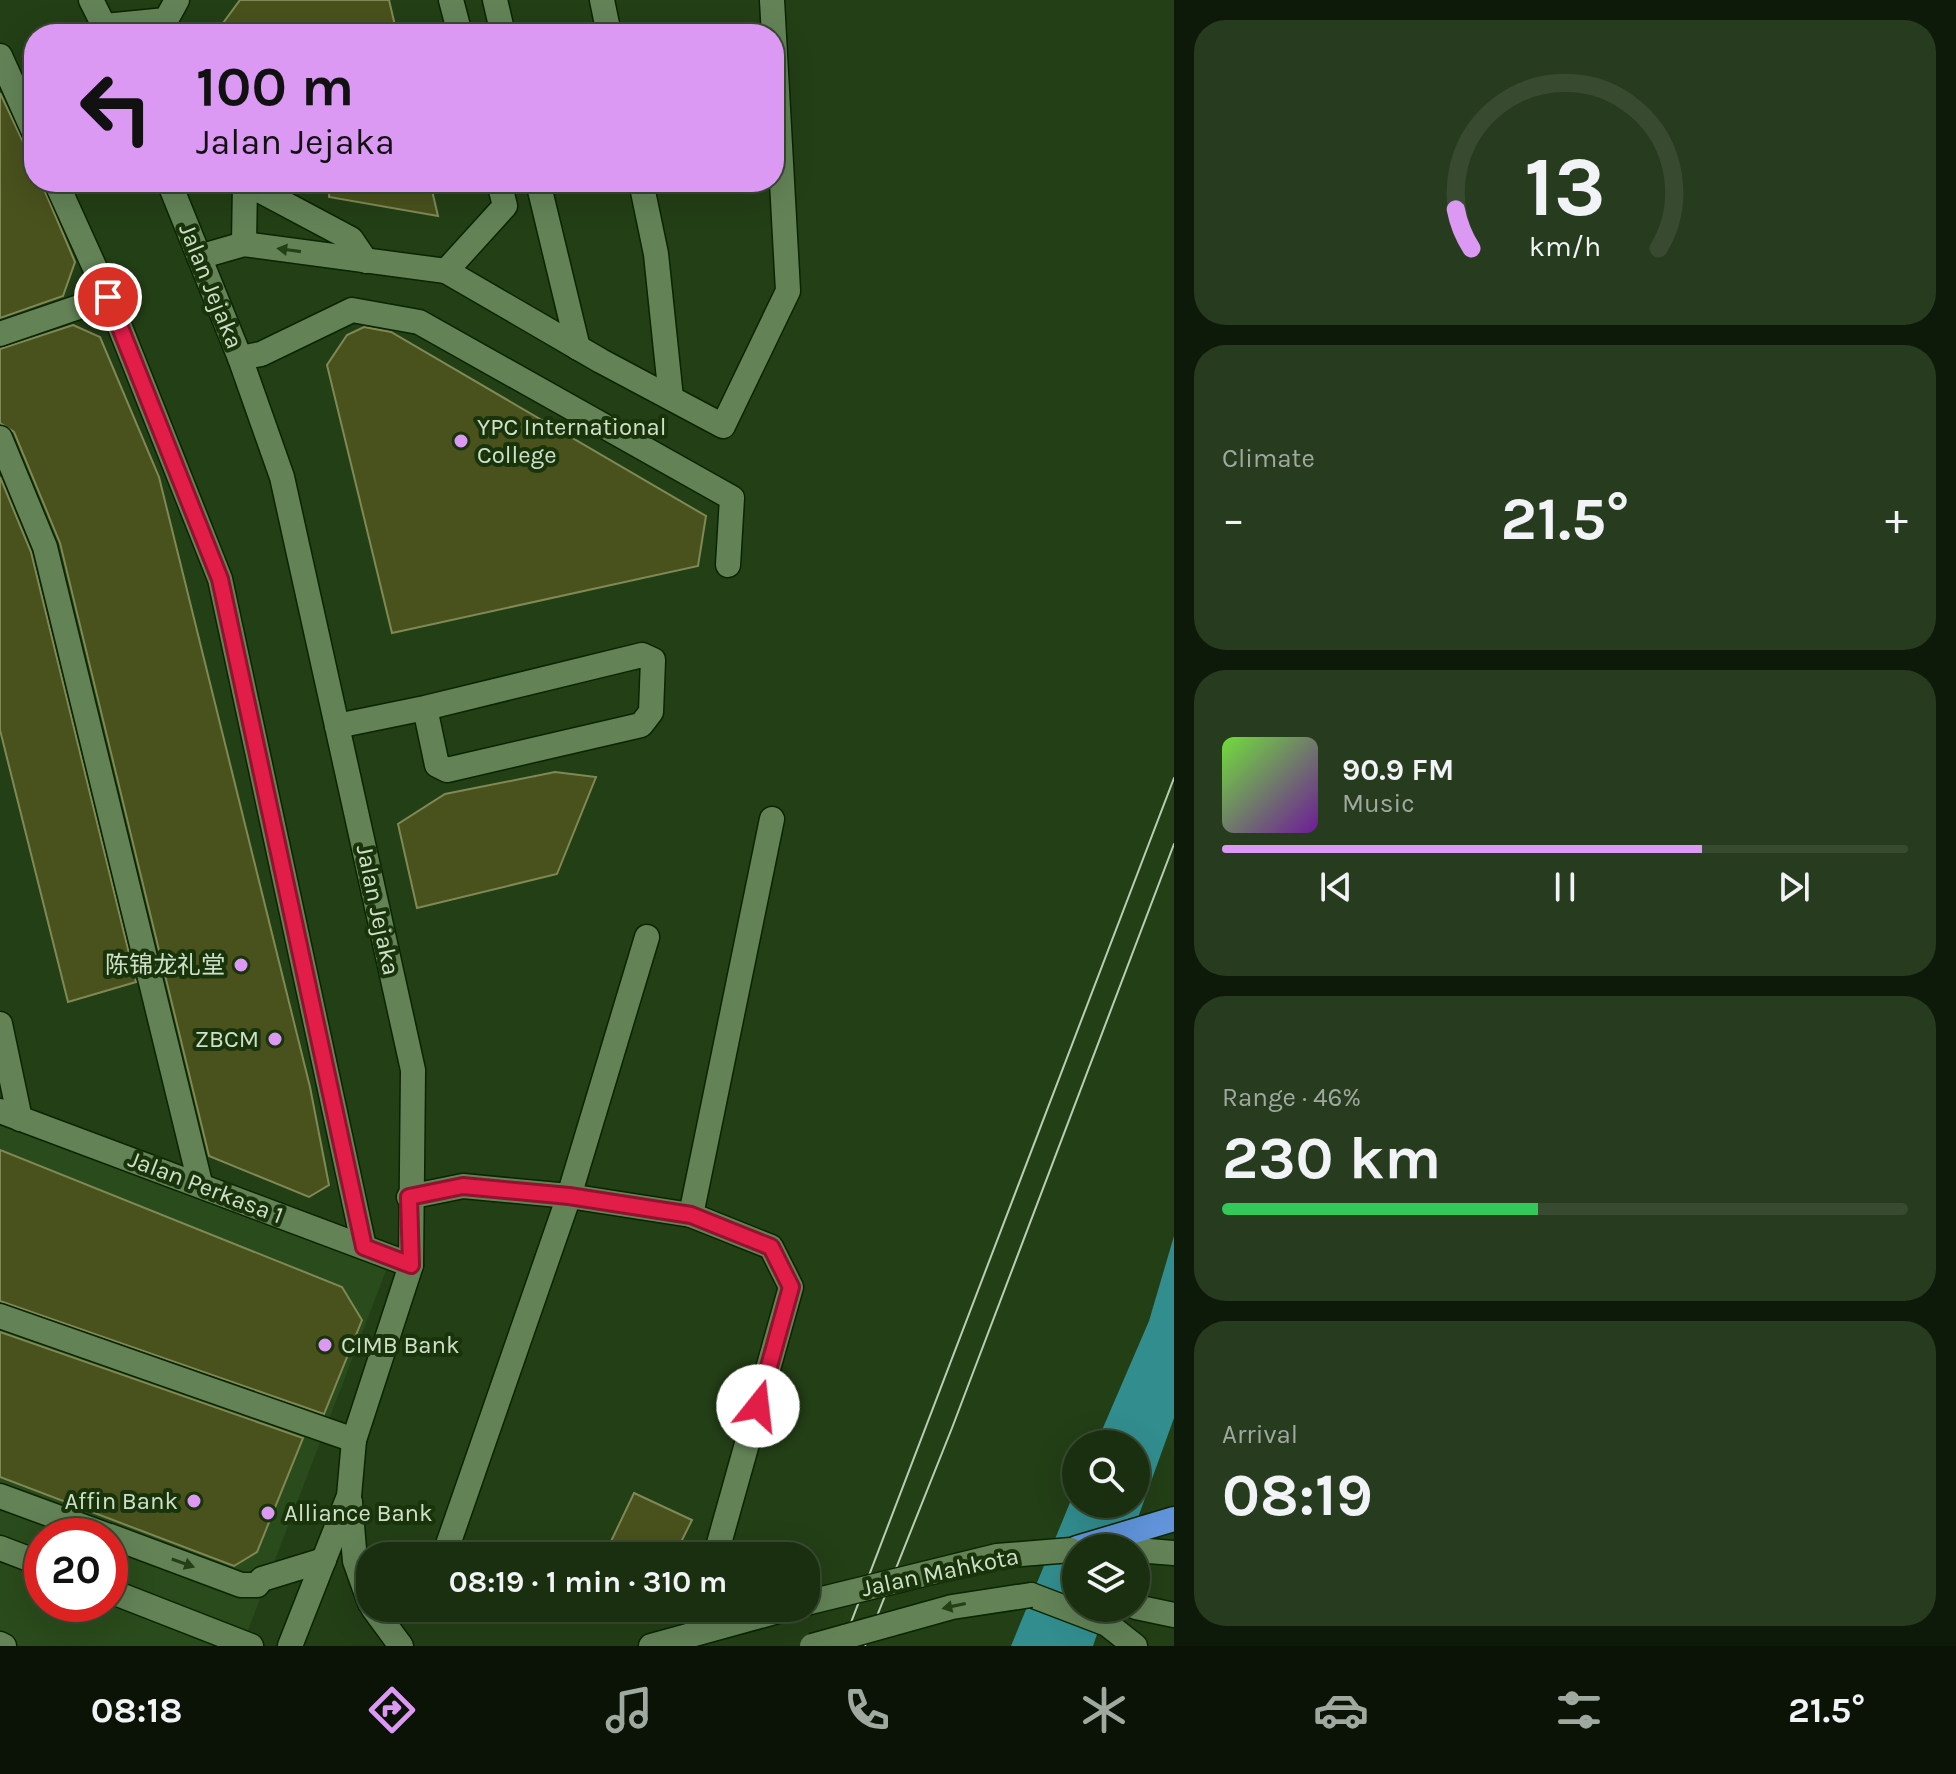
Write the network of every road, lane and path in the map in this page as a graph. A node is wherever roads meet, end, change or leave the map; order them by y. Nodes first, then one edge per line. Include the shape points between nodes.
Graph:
1 (91, 0) edge
2 (177, 0) edge
3 (451, 0) edge
4 (495, 0) edge
5 (602, 0) edge
6 (772, 0) edge
7 (104, 24) edge
8 (142, 24) edge
9 (457, 24) edge
10 (501, 24) edge
11 (607, 24) edge
12 (773, 24) edge
13 (0, 56) edge
14 (24, 110) edge
15 (61, 192) edge
16 (173, 192) edge
17 (244, 192) edge
18 (261, 192) edge
19 (502, 192) edge
20 (540, 192) edge
21 (643, 192) edge
22 (783, 192) edge
23 (244, 244) junction
24 (199, 257) junction
25 (366, 261) junction
26 (446, 271) junction
27 (108, 297) junction
28 (0, 334) edge
29 (578, 348) junction
30 (240, 358) junction
31 (671, 398) junction
32 (0, 438) edge
33 (728, 565) dead end
34 (425, 708) junction
35 (337, 726) junction
36 (772, 819) dead end
37 (647, 937) dead end
38 (0, 1024) edge
39 (10, 1115) edge
40 (200, 1183) junction
41 (569, 1196) junction
42 (409, 1197) junction
43 (691, 1215) junction
44 (364, 1247) junction
45 (411, 1265) junction
46 (0, 1316) edge
47 (354, 1440) junction
48 (0, 1496) edge
49 (349, 1496) junction
50 (60, 1518) edge
51 (1174, 1519) edge
52 (1124, 1534) edge
53 (449, 1542) edge
54 (719, 1542) edge
55 (128, 1543) edge
56 (0, 1548) edge
57 (1062, 1550) edge
58 (1150, 1551) edge
59 (1174, 1553) edge
60 (24, 1557) edge
61 (324, 1560) junction
62 (356, 1564) edge
63 (1031, 1595) junction
64 (128, 1598) edge
65 (1062, 1598) edge
66 (820, 1600) edge
67 (1150, 1610) edge
68 (1174, 1615) edge
69 (383, 1622) edge
70 (738, 1622) edge
71 (251, 1646) edge
72 (290, 1646) edge
73 (401, 1646) edge
74 (651, 1646) edge
75 (812, 1646) edge
76 (1135, 1646) edge

1 - 7 street
2 - 8 street via 166,20
3 - 9 street
4 - 10 street
5 - 11 street
6 - 12 street
13 - 14 street
15 - 27 street
16 - 24 street, Jalan Jejaka
17 - 23 street
18 - 25 street via 351,239
19 - 26 street via 505,206
20 - 29 street
21 - 31 street via 656,254
22 - 31 street via 788,291 723,426
23 - 24 street
25 -> 23 street
24 - 30 street, Jalan Jejaka
25 - 26 street
26 - 29 street
27 - 28 street
27 - 44 street via 220,579
29 - 31 street
30 - 33 street via 261,354 352,310 419,322 732,498
30 - 35 street, Jalan Jejaka via 282,477
32 - 40 street via 45,547
34 - 34 street via 437,765 447,770 641,725 651,712 653,660 642,655
34 - 35 street
35 - 42 street, Jalan Jejaka via 413,1070
36 - 43 street
37 - 41 street
38 - 39 street
39 - 40 street, Jalan Perkasa 1
40 - 44 street, Jalan Perkasa 1
41 - 42 street via 463,1186
41 - 43 street
41 - 53 street
42 - 45 street, Jalan Jejaka
43 - 54 street via 771,1247 791,1287
44 - 45 street, Jalan Perkasa 1
45 - 47 street, Jalan Jejaka
46 - 47 street
47 - 49 street, Jalan Jejaka
48 - 50 street
49 - 61 street, Jalan Jejaka
49 - 62 street
51 - 52 highway
55 -> 61 street via 241,1585 257,1585
56 - 60 street
57 - 66 street, Jalan Mahkota, bridge via 997,1556
58 - 59 street
61 - 72 street, Jalan Jejaka
63 - 65 street, Jalan Mahkota
63 -> 75 street, Jalan Mahkota, bridge via 952,1607
63 - 76 street via 1107,1624
64 - 71 street
67 - 68 street
69 - 73 street
70 - 74 street

